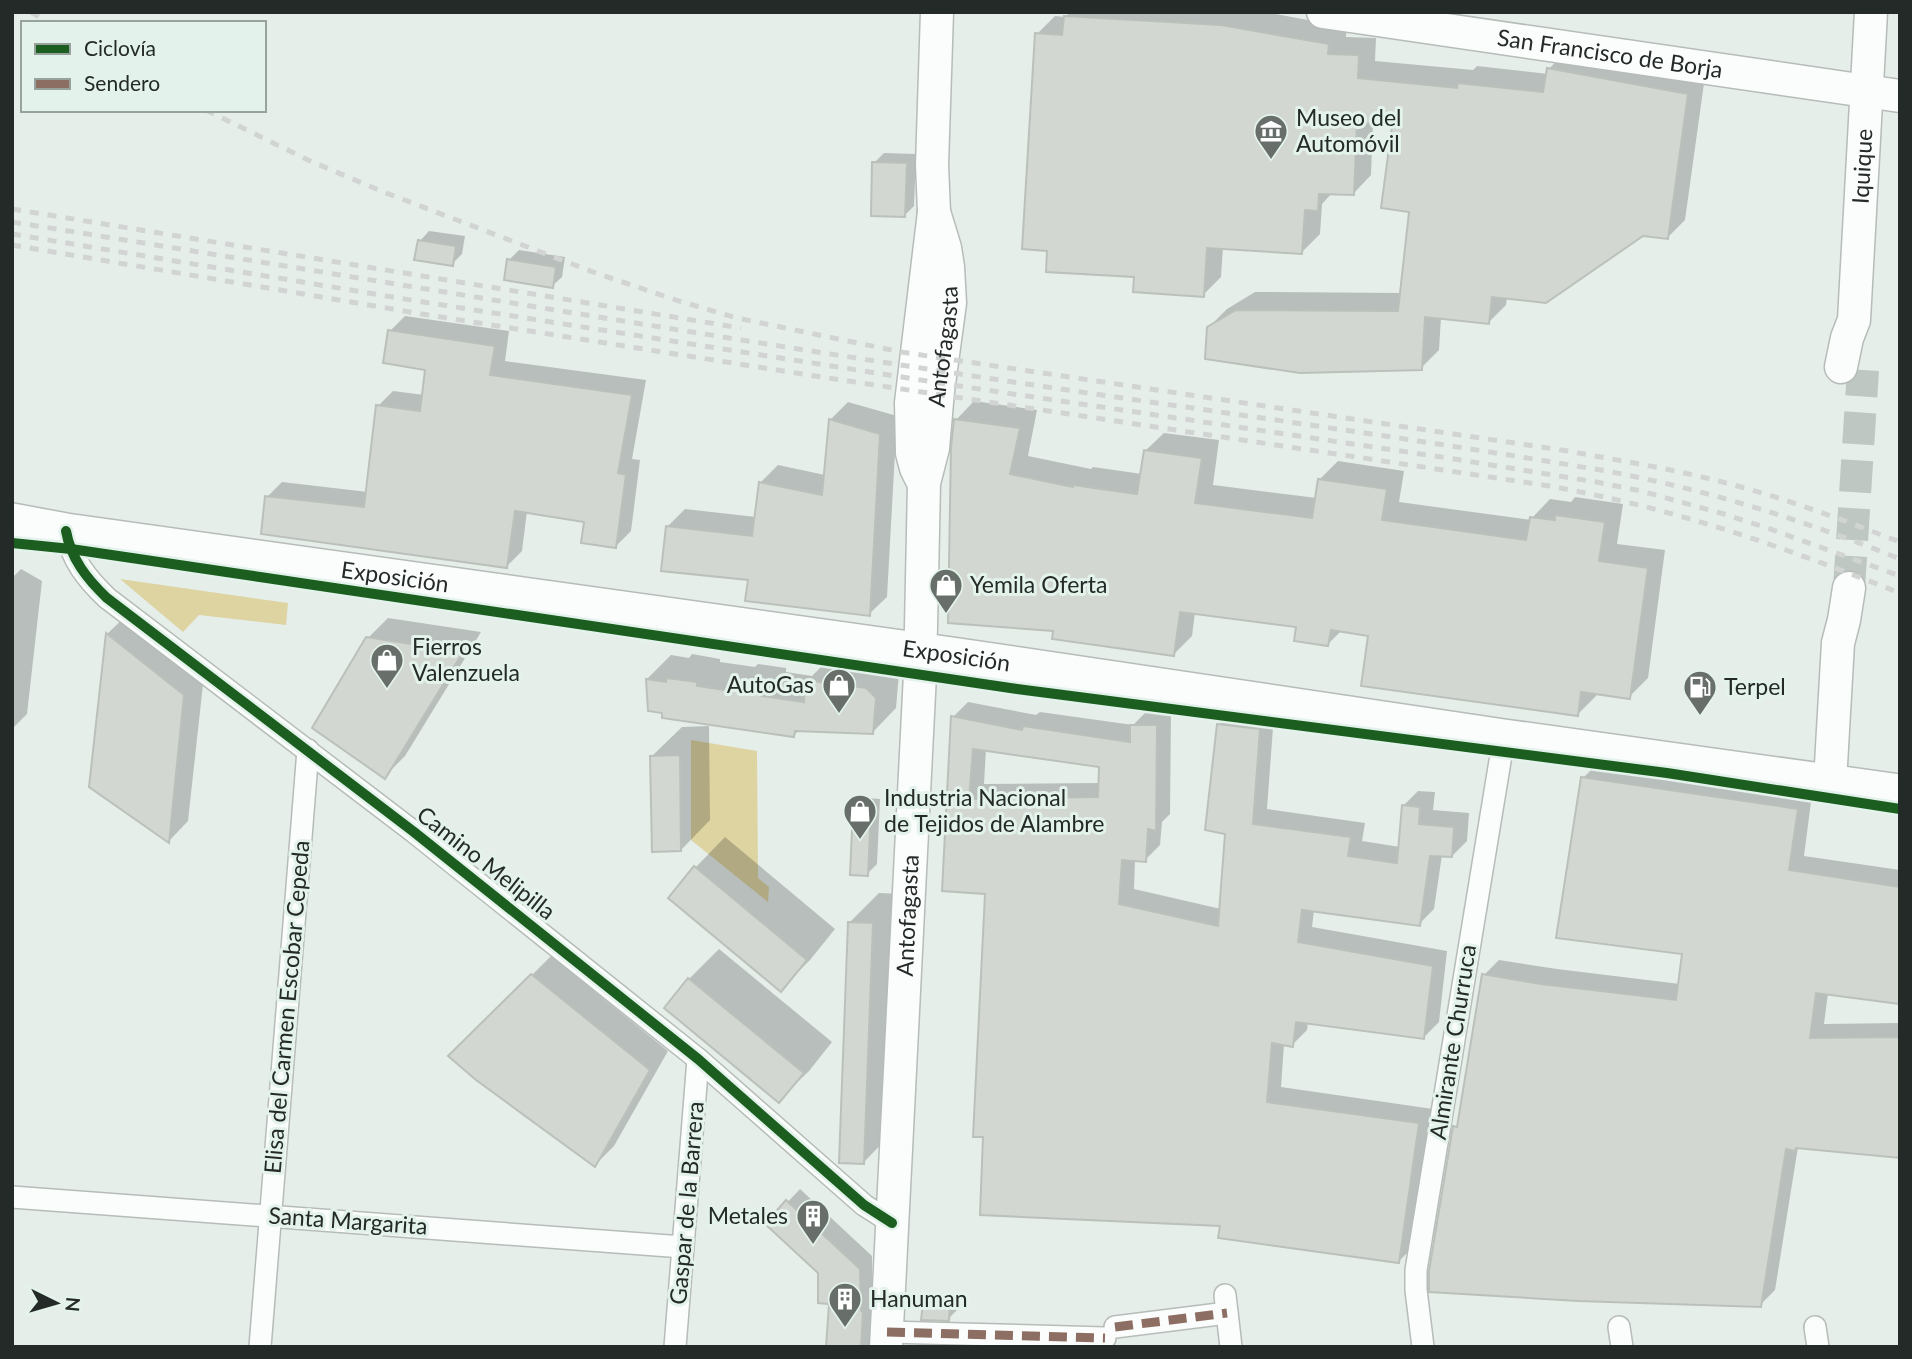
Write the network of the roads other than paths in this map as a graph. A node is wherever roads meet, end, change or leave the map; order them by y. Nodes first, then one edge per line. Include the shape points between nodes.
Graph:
1 (937, 12) edge
2 (1323, 12) edge
3 (1871, 12) edge
4 (1867, 91) junction
5 (1900, 96) edge
6 (1852, 368) tunnel mouth
7 (12, 521) edge
8 (66, 531) junction
9 (1840, 585) tunnel mouth
10 (920, 651) junction
11 (1504, 737) junction
12 (308, 750) junction
13 (1830, 782) junction
14 (1900, 792) edge
15 (698, 1059) junction
16 (12, 1197) edge
17 (270, 1216) junction
18 (892, 1223) junction
19 (683, 1247) junction
20 (887, 1339) edge
21 (1038, 1342) edge
22 (260, 1347) edge
23 (675, 1347) edge
24 (1231, 1347) edge
25 (1423, 1347) edge

1 - 10 main road, Antofagasta via 933,212 911,403 912,453 924,483
2 - 4 main road, San Francisco de Borja
3 - 4 main road, Iquique
4 - 5 main road, San Francisco de Borja
4 - 6 main road, Iquique via 1854,320 1860,347
7 - 8 main road, Exposición
8 - 10 main road, Exposición
8 - 12 street, Camino Melipilla via 78,565 101,593
9 - 13 main road via 1832,612 1838,643
10 - 11 main road, Exposición
10 - 18 main road, Antofagasta
11 - 13 main road, Exposición
11 - 25 street, Almirante Churruca via 1416,1270
12 - 15 street, Camino Melipilla
12 - 17 street, Elisa del Carmen Escobar Cepeda
13 - 14 main road, Exposición
15 - 18 street, Camino Melipilla via 864,1205
15 - 19 street, Gaspar de la Barrera
16 - 17 street, Santa Margarita
17 - 19 street, Santa Margarita
17 - 22 street, Elisa del Carmen Escobar Cepeda
18 - 20 main road, Antofagasta
19 - 23 street, Gaspar de la Barrera
20 - 21 street
21 - 24 street via 1110,1333 1226,1304

